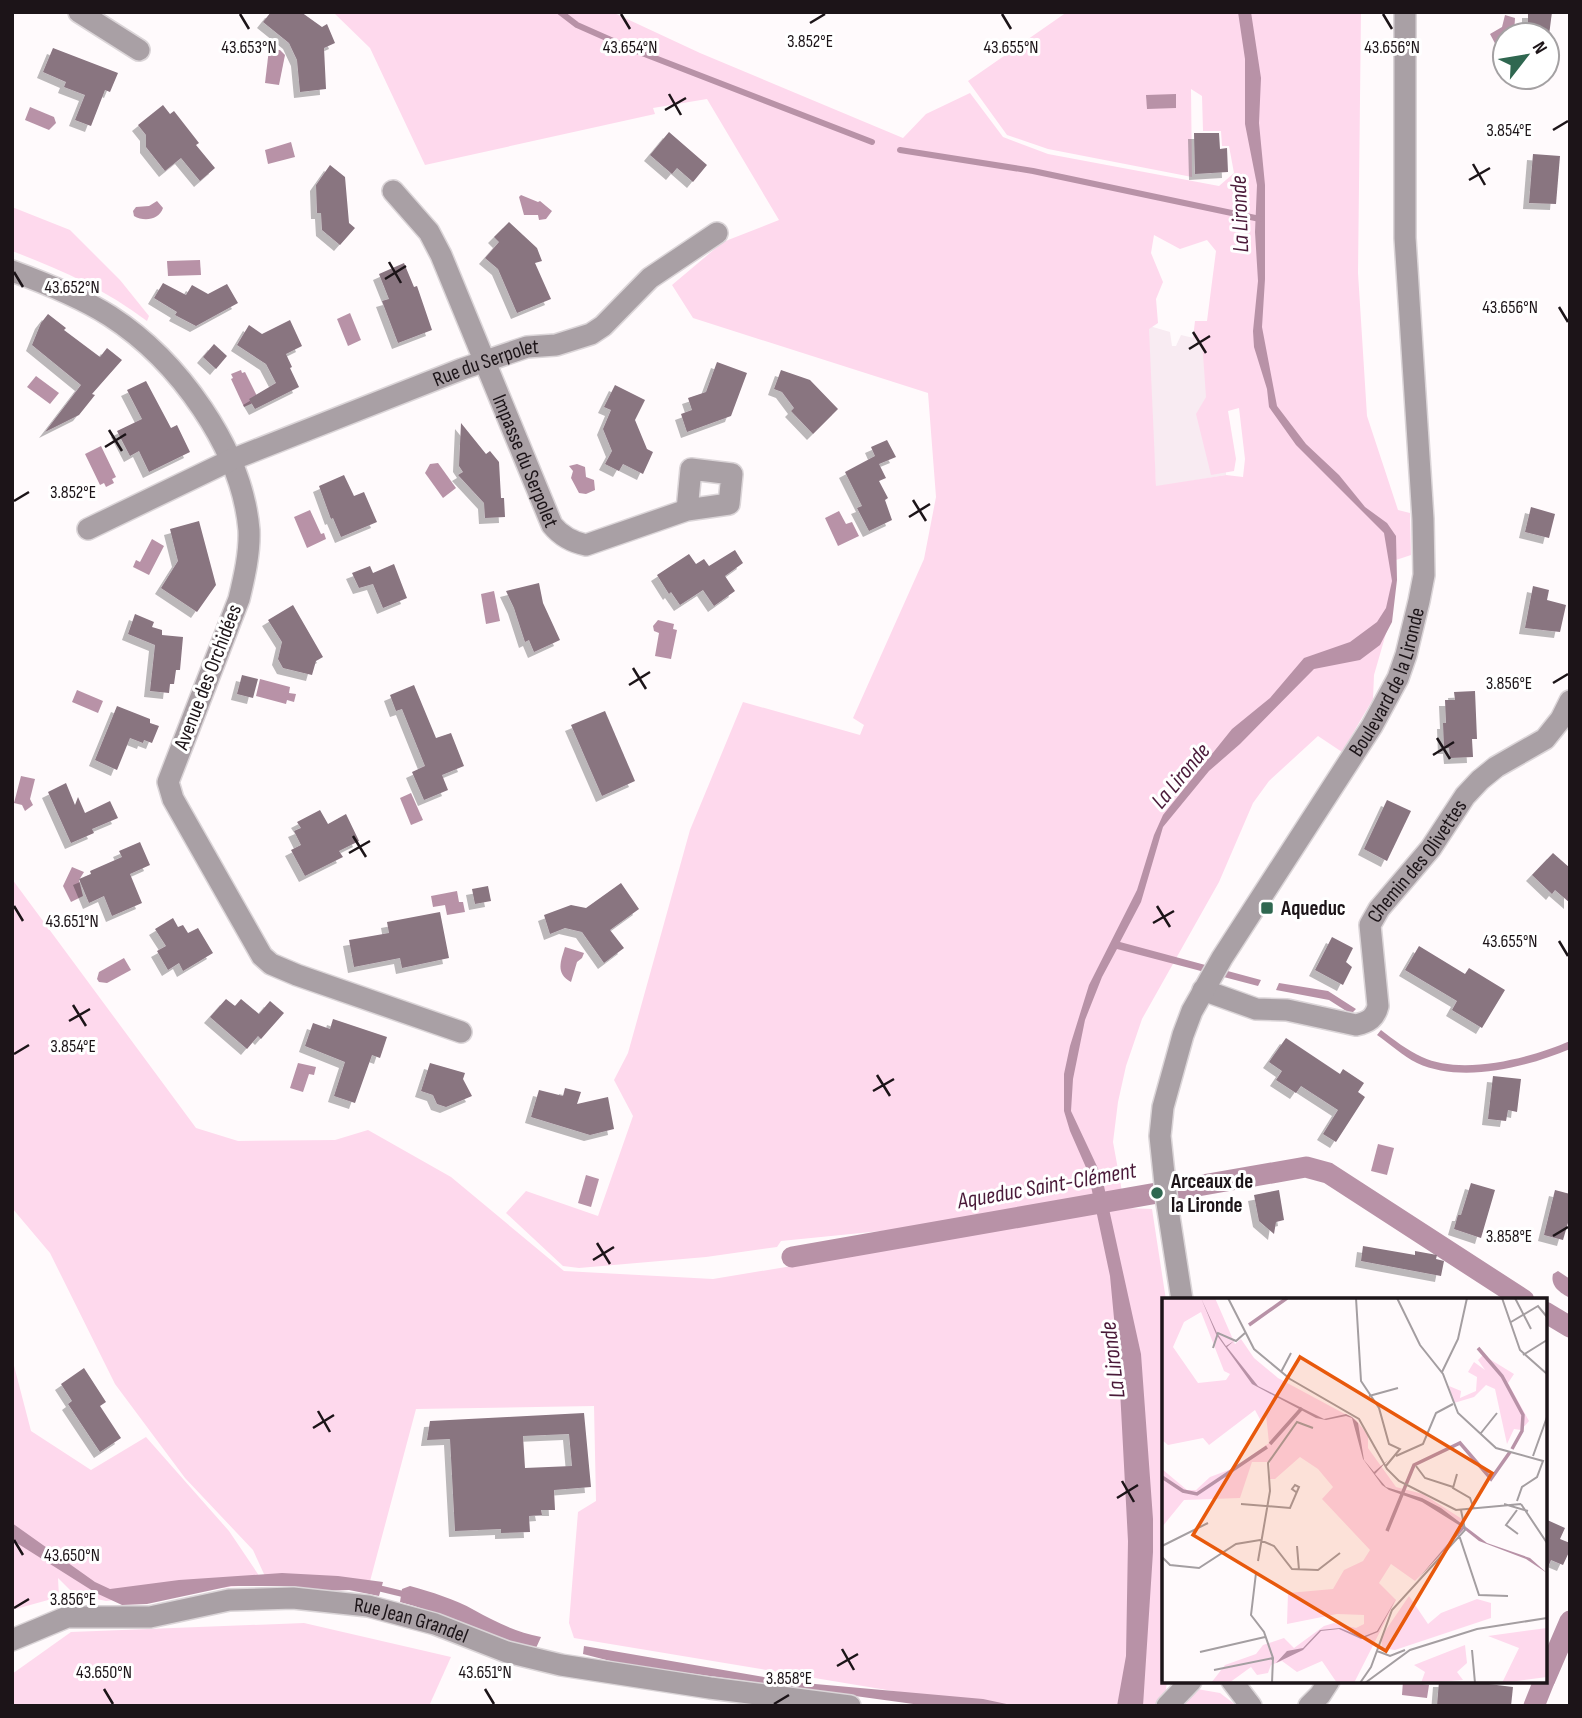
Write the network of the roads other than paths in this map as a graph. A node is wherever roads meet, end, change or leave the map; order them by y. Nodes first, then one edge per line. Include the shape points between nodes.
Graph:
1 (79, 12) edge
2 (1405, 12) edge
3 (139, 50) dead end
4 (393, 191) dead end
5 (717, 233) dead end
6 (12, 271) edge
7 (484, 361) junction
8 (231, 460) junction
9 (687, 510) dead end
10 (88, 528) dead end
11 (1570, 701) edge
12 (1203, 990) junction
13 (461, 1032) dead end
14 (1182, 1298) edge
15 (12, 1640) edge
16 (1189, 1683) edge
17 (1234, 1683) edge
18 (1328, 1683) edge
19 (850, 1706) edge
20 (1167, 1706) edge
21 (1251, 1706) edge
22 (1308, 1706) edge

1 - 3 street
2 - 12 street, Boulevard de la Lironde via 1405,238 1423,519 1423,575 1413,632 1398,678 1372,726
4 - 7 street, Impasse du Serpolet via 429,232
5 - 7 street, Rue du Serpolet via 650,278 591,334 556,345 527,346
6 - 8 street, Avenue des Orchidées via 81,300 134,333 190,391
7 - 8 street, Rue du Serpolet
7 - 9 street, Impasse du Serpolet via 558,533 586,545
8 - 10 street, Rue du Serpolet
8 - 13 street, Avenue des Orchidées via 243,492 249,534 244,576 168,782 169,791 262,956 271,964
11 - 12 street, Chemin des Olivettes via 1545,738 1496,767 1465,796 1431,848 1379,909 1370,925 1378,1006 1367,1023 1356,1026 1287,1010 1256,1009
12 - 14 street, Boulevard de la Lironde via 1173,1065 1160,1136
15 - 19 street, Rue Jean Grandel via 67,1617 150,1617 229,1600 293,1598 368,1606 561,1665
16 - 20 street
17 - 21 street
18 - 22 street

